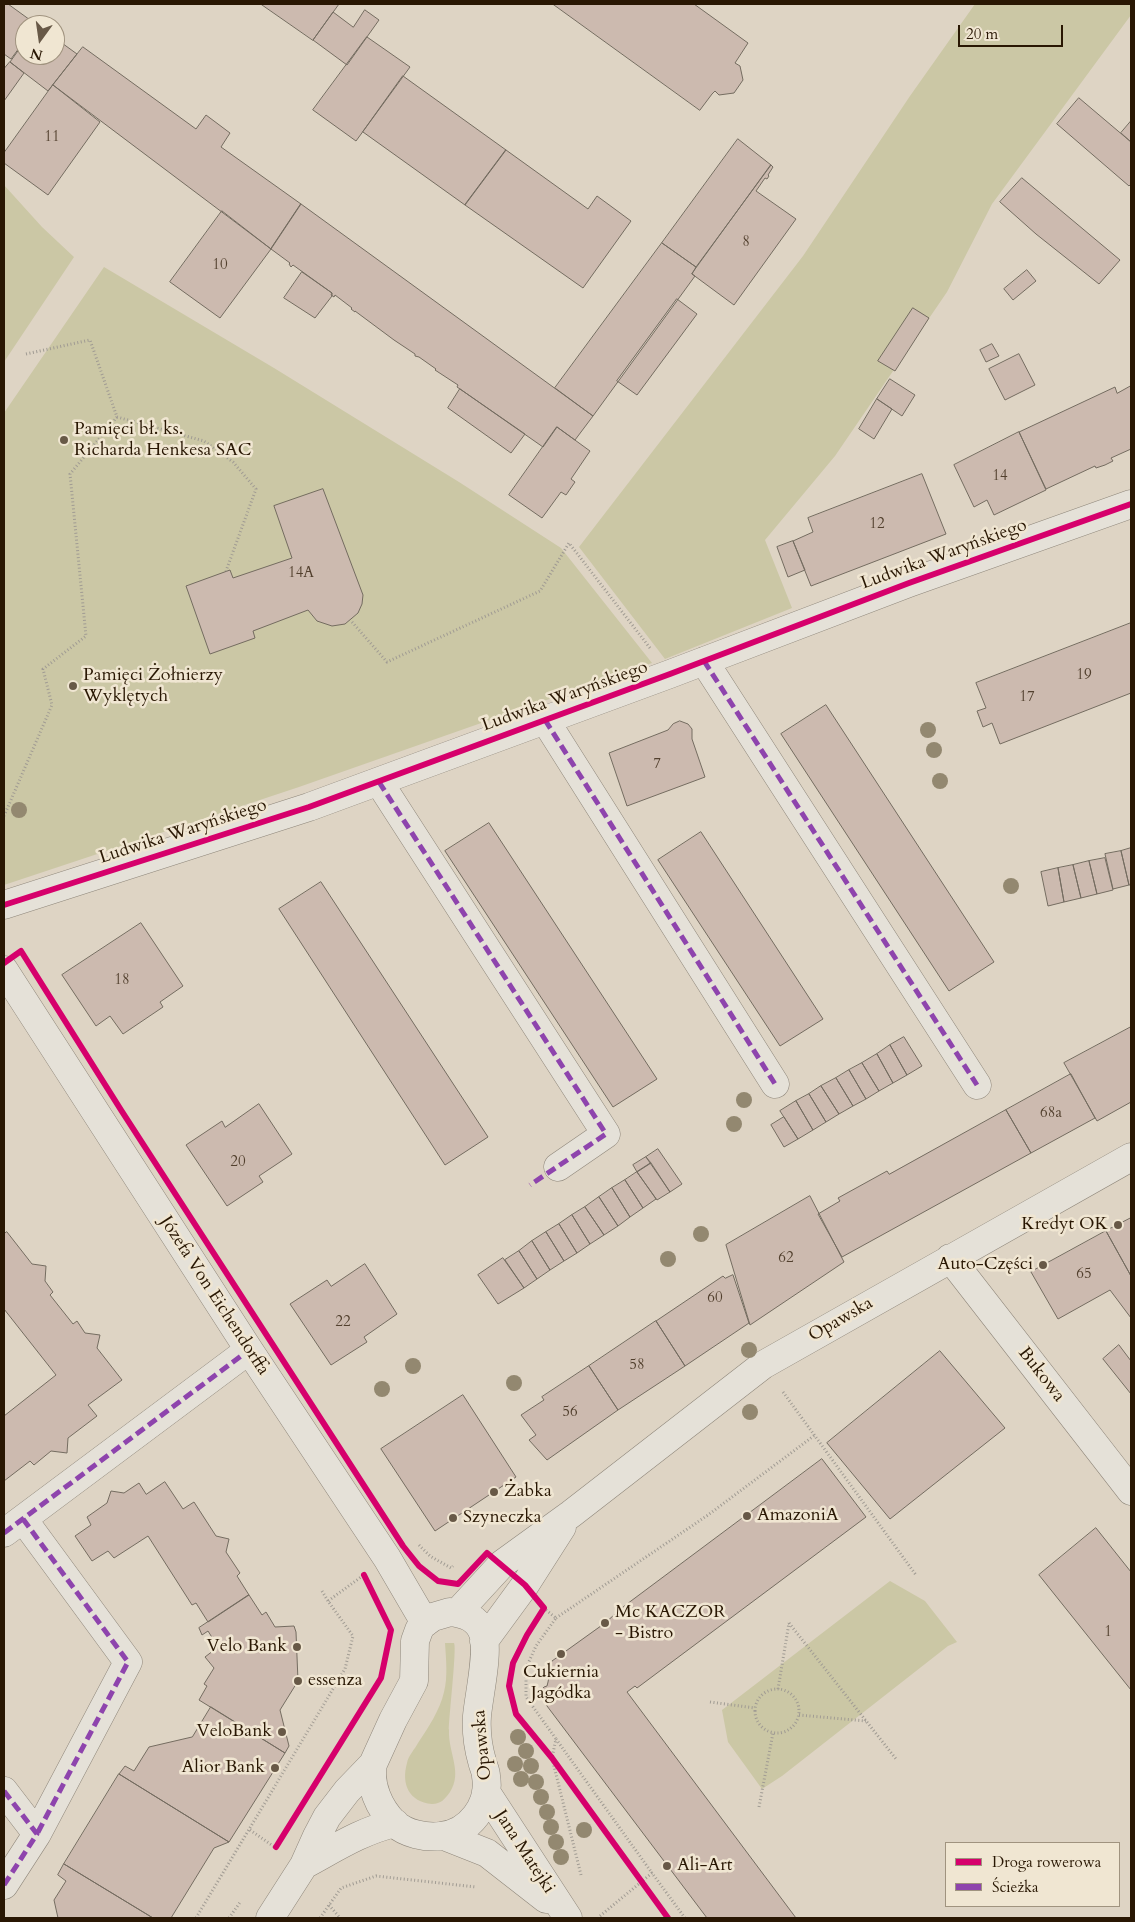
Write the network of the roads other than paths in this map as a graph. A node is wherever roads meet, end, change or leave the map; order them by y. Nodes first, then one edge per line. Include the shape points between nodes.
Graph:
1 (1131, 504) edge
2 (704, 661) junction
3 (545, 720) junction
4 (379, 782) junction
5 (4, 906) edge
6 (4, 970) edge
7 (775, 1084) dead end
8 (977, 1085) dead end
9 (1131, 1157) edge
10 (558, 1167) dead end
11 (950, 1258) junction
12 (249, 1350) junction
13 (1131, 1491) edge
14 (571, 1514) junction
15 (13, 1526) edge
16 (457, 1613) junction
17 (426, 1623) junction
18 (484, 1642) junction
19 (373, 1764) junction
20 (4, 1791) edge
21 (486, 1792) junction
22 (395, 1823) junction
23 (37, 1834) junction
24 (444, 1836) junction
25 (304, 1865) junction
26 (4, 1885) edge
27 (566, 1915) edge
28 (270, 1918) edge

1 - 2 street, Ludwika Waryńskiego
2 - 3 street, Ludwika Waryńskiego
2 - 8 street
3 - 4 street, Ludwika Waryńskiego
3 - 7 street
4 - 5 street, Ludwika Waryńskiego
4 - 10 street via 606,1134
6 - 12 street, Józefa Von Eichendorffa
9 - 11 street, Opawska
11 - 13 street, Bukowa
11 - 14 street, Opawska via 763,1365
12 - 15 street
12 - 17 street, Józefa Von Eichendorffa via 387,1558
14 - 16 street, Opawska via 502,1564
14 - 18 street, Opawska
15 - 23 street via 128,1662
16 - 17 street via 442,1613
16 - 18 street, Opawska via 474,1619 483,1633
17 - 19 street, Opawska via 415,1641 414,1681
18 - 21 street, Opawska via 477,1718 478,1742 487,1777
19 - 22 street, Opawska via 375,1792
19 - 25 street, Opawska via 328,1817
20 - 23 street
21 - 24 street, Opawska via 472,1820 462,1830
21 - 27 street, Jana Matejki
22 - 24 street, Opawska via 418,1834
22 - 25 street, Opawska via 360,1834
23 - 26 street
24 - 27 street, Jana Matejki via 487,1853
25 - 28 street, Opawska

